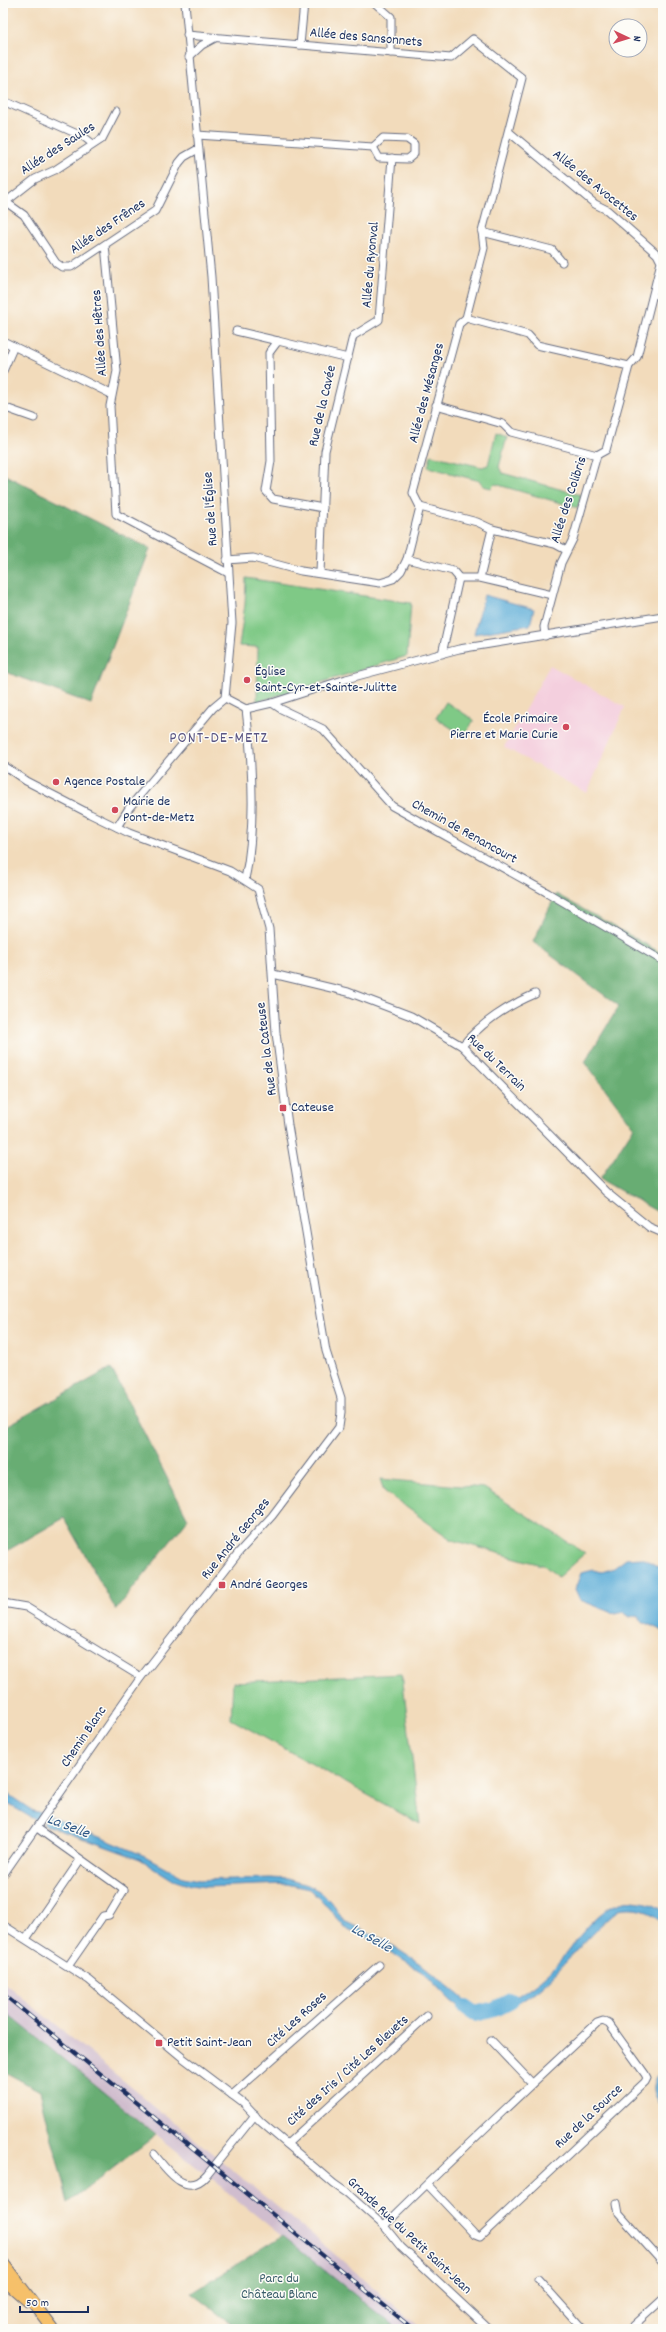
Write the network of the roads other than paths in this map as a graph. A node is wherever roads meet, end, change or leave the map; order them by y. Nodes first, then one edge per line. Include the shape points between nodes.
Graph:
1 (185, 3) edge
2 (304, 3) edge
3 (375, 3) edge
4 (187, 35) junction
5 (217, 37) junction
6 (300, 45) junction
7 (391, 53) junction
8 (189, 57) junction
9 (499, 59) joint
10 (3, 101) edge
11 (116, 112) dead end
12 (509, 132) junction
13 (196, 135) junction
14 (93, 144) junction
15 (373, 147) junction
16 (198, 149) junction
17 (392, 158) junction
18 (4, 202) edge
19 (482, 232) junction
20 (105, 245) junction
21 (562, 262) dead end
22 (661, 262) joint
23 (466, 318) junction
24 (236, 331) dead end
25 (3, 341) edge
26 (278, 341) junction
27 (14, 346) junction
28 (348, 358) junction
29 (629, 366) junction
30 (3, 371) edge
31 (111, 394) junction
32 (436, 404) junction
33 (3, 407) edge
34 (34, 418) dead end
35 (597, 455) junction
36 (420, 507) junction
37 (323, 508) junction
38 (492, 529) junction
39 (566, 550) junction
40 (407, 559) junction
41 (228, 560) junction
42 (228, 573) junction
43 (320, 573) junction
44 (460, 578) junction
45 (480, 578) junction
46 (552, 595) junction
47 (663, 616) edge
48 (545, 636) junction
49 (442, 654) junction
50 (224, 698) junction
51 (272, 703) junction
52 (246, 709) junction
53 (3, 765) edge
54 (117, 827) junction
55 (244, 879) junction
56 (663, 961) edge
57 (273, 974) junction
58 (535, 994) dead end
59 (462, 1046) junction
60 (663, 1233) edge
61 (341, 1413) joint
62 (3, 1603) edge
63 (141, 1676) junction
64 (39, 1826) junction
65 (80, 1860) junction
66 (3, 1875) edge
67 (3, 1925) edge
68 (26, 1939) junction
69 (379, 1965) dead end
70 (69, 1966) junction
71 (427, 2016) dead end
72 (491, 2040) dead end
73 (532, 2083) junction
74 (232, 2095) junction
75 (255, 2115) junction
76 (287, 2144) junction
77 (154, 2154) dead end
78 (427, 2184) junction
79 (617, 2203) dead end
80 (384, 2226) junction
81 (3, 2263) edge
82 (663, 2263) edge
83 (3, 2279) edge
84 (538, 2279) dead end
85 (663, 2299) edge
86 (32, 2303) junction
87 (53, 2329) edge
88 (489, 2329) edge
89 (583, 2329) edge
90 (630, 2329) edge

1 - 4 street, Rue de l'Église
2 - 6 street
3 - 7 street via 391,17
4 - 5 street, Allée des Sansonnets
4 - 8 street, Rue de l'Église
5 - 6 street, Allée des Sansonnets
5 - 8 street via 202,45
6 - 7 street, Allée des Sansonnets
7 - 9 street, Allée des Sansonnets via 452,58 473,39
8 - 13 street, Rue de l'Église
9 - 12 street, Allée des Mésanges via 522,78
10 - 14 street via 84,137
11 - 14 street, Allée des Saules via 105,135
12 - 19 street, Allée des Mésanges
12 - 22 street, Allée des Avocettes via 595,204 607,210 657,254
13 - 15 street
13 - 16 street, Rue de l'Église
14 - 18 street, Allée des Saules via 55,170 35,178
15 - 17 street via 379,158
15 - 17 street via 383,138 407,139 414,144 414,154 408,159
16 - 20 street, Allée des Frênes via 179,163 156,211
16 - 41 street, Rue de l'Église via 212,277
17 - 28 street, Allée du Ryonval via 379,320 353,336
18 - 20 street, Allée des Frênes via 24,215 59,266 78,265
19 - 21 street via 552,250
19 - 23 street, Allée des Mésanges via 484,248
20 - 31 street, Allée des Hêtres via 117,371 116,384
22 - 29 street, Allée des Colibris via 637,357
23 - 29 street via 528,335 537,345
23 - 32 street, Allée des Mésanges via 459,324
24 - 26 street, Rue de la Cavée
25 - 27 street
26 - 28 street, Rue de la Cavée
26 - 37 street via 269,353 271,461 266,490 273,499
27 - 30 street
27 - 31 street
28 - 37 street, Rue de la Cavée via 325,451
29 - 35 street, Allée des Colibris via 606,450
31 - 42 street, Allée des Hêtres via 116,514
32 - 35 street via 503,424 511,432
32 - 36 street, Allée des Mésanges via 413,493
33 - 34 street
35 - 39 street, Allée des Colibris via 573,539
36 - 38 street via 477,522
36 - 40 street
37 - 43 street, Rue de la Cavée
38 - 39 street via 555,544
38 - 45 street
39 - 46 street, Allée des Colibris
40 - 43 street via 401,572 393,579 380,583
40 - 44 street via 453,571
41 - 42 street, Rue de l'Église
41 - 43 street via 253,558 301,571
42 - 50 street, Rue de l'Église via 232,623
44 - 45 street
44 - 49 street
45 - 46 street
46 - 48 street, Allée des Colibris via 544,627
47 - 48 street
48 - 49 street
49 - 51 street via 346,679
50 - 52 street
50 - 54 street via 129,808
51 - 52 street
51 - 56 street, Chemin de Renancourt via 323,729 392,806
52 - 55 street via 249,734 250,851
53 - 54 street, Rue de la Cateuse via 26,781
54 - 55 street, Rue de la Cateuse
55 - 57 street, Rue de la Cateuse via 258,889 262,898
57 - 59 street, Rue du Terrain via 348,992 411,1016
57 - 61 street, Rue de la Cateuse via 276,1033 288,1125 326,1351 338,1385
58 - 59 street via 515,1002
59 - 60 street, Rue du Terrain via 606,1192 649,1226
61 - 63 street, Rue André Georges via 339,1428 319,1456
62 - 63 street via 26,1607
63 - 64 street, Chemin Blanc
64 - 65 street
64 - 66 street, Chemin Blanc
65 - 68 street
65 - 70 street via 124,1892 109,1915 103,1916
67 - 68 street, Grande Rue du Petit Saint-Jean
68 - 70 street, Grande Rue du Petit Saint-Jean
69 - 74 street, Cité Les Roses
70 - 74 street, Grande Rue du Petit Saint-Jean
71 - 76 street, Cité des Iris / Cité Les Bleuets
72 - 73 street
73 - 78 street, Rue de la Source
73 - 78 street, Rue de la Source via 602,2021 609,2024 647,2078 640,2088 480,2236 475,2235
74 - 75 street, Grande Rue du Petit Saint-Jean
75 - 76 street, Grande Rue du Petit Saint-Jean
75 - 77 street via 207,2175 199,2181 186,2184 178,2182
76 - 80 street, Grande Rue du Petit Saint-Jean via 334,2184 348,2192
78 - 80 street, Rue de la Source
79 - 82 street via 619,2214
80 - 88 street, Grande Rue du Petit Saint-Jean via 401,2247
81 - 86 main road
83 - 86 main road
84 - 89 street
85 - 90 street
86 - 87 main road

